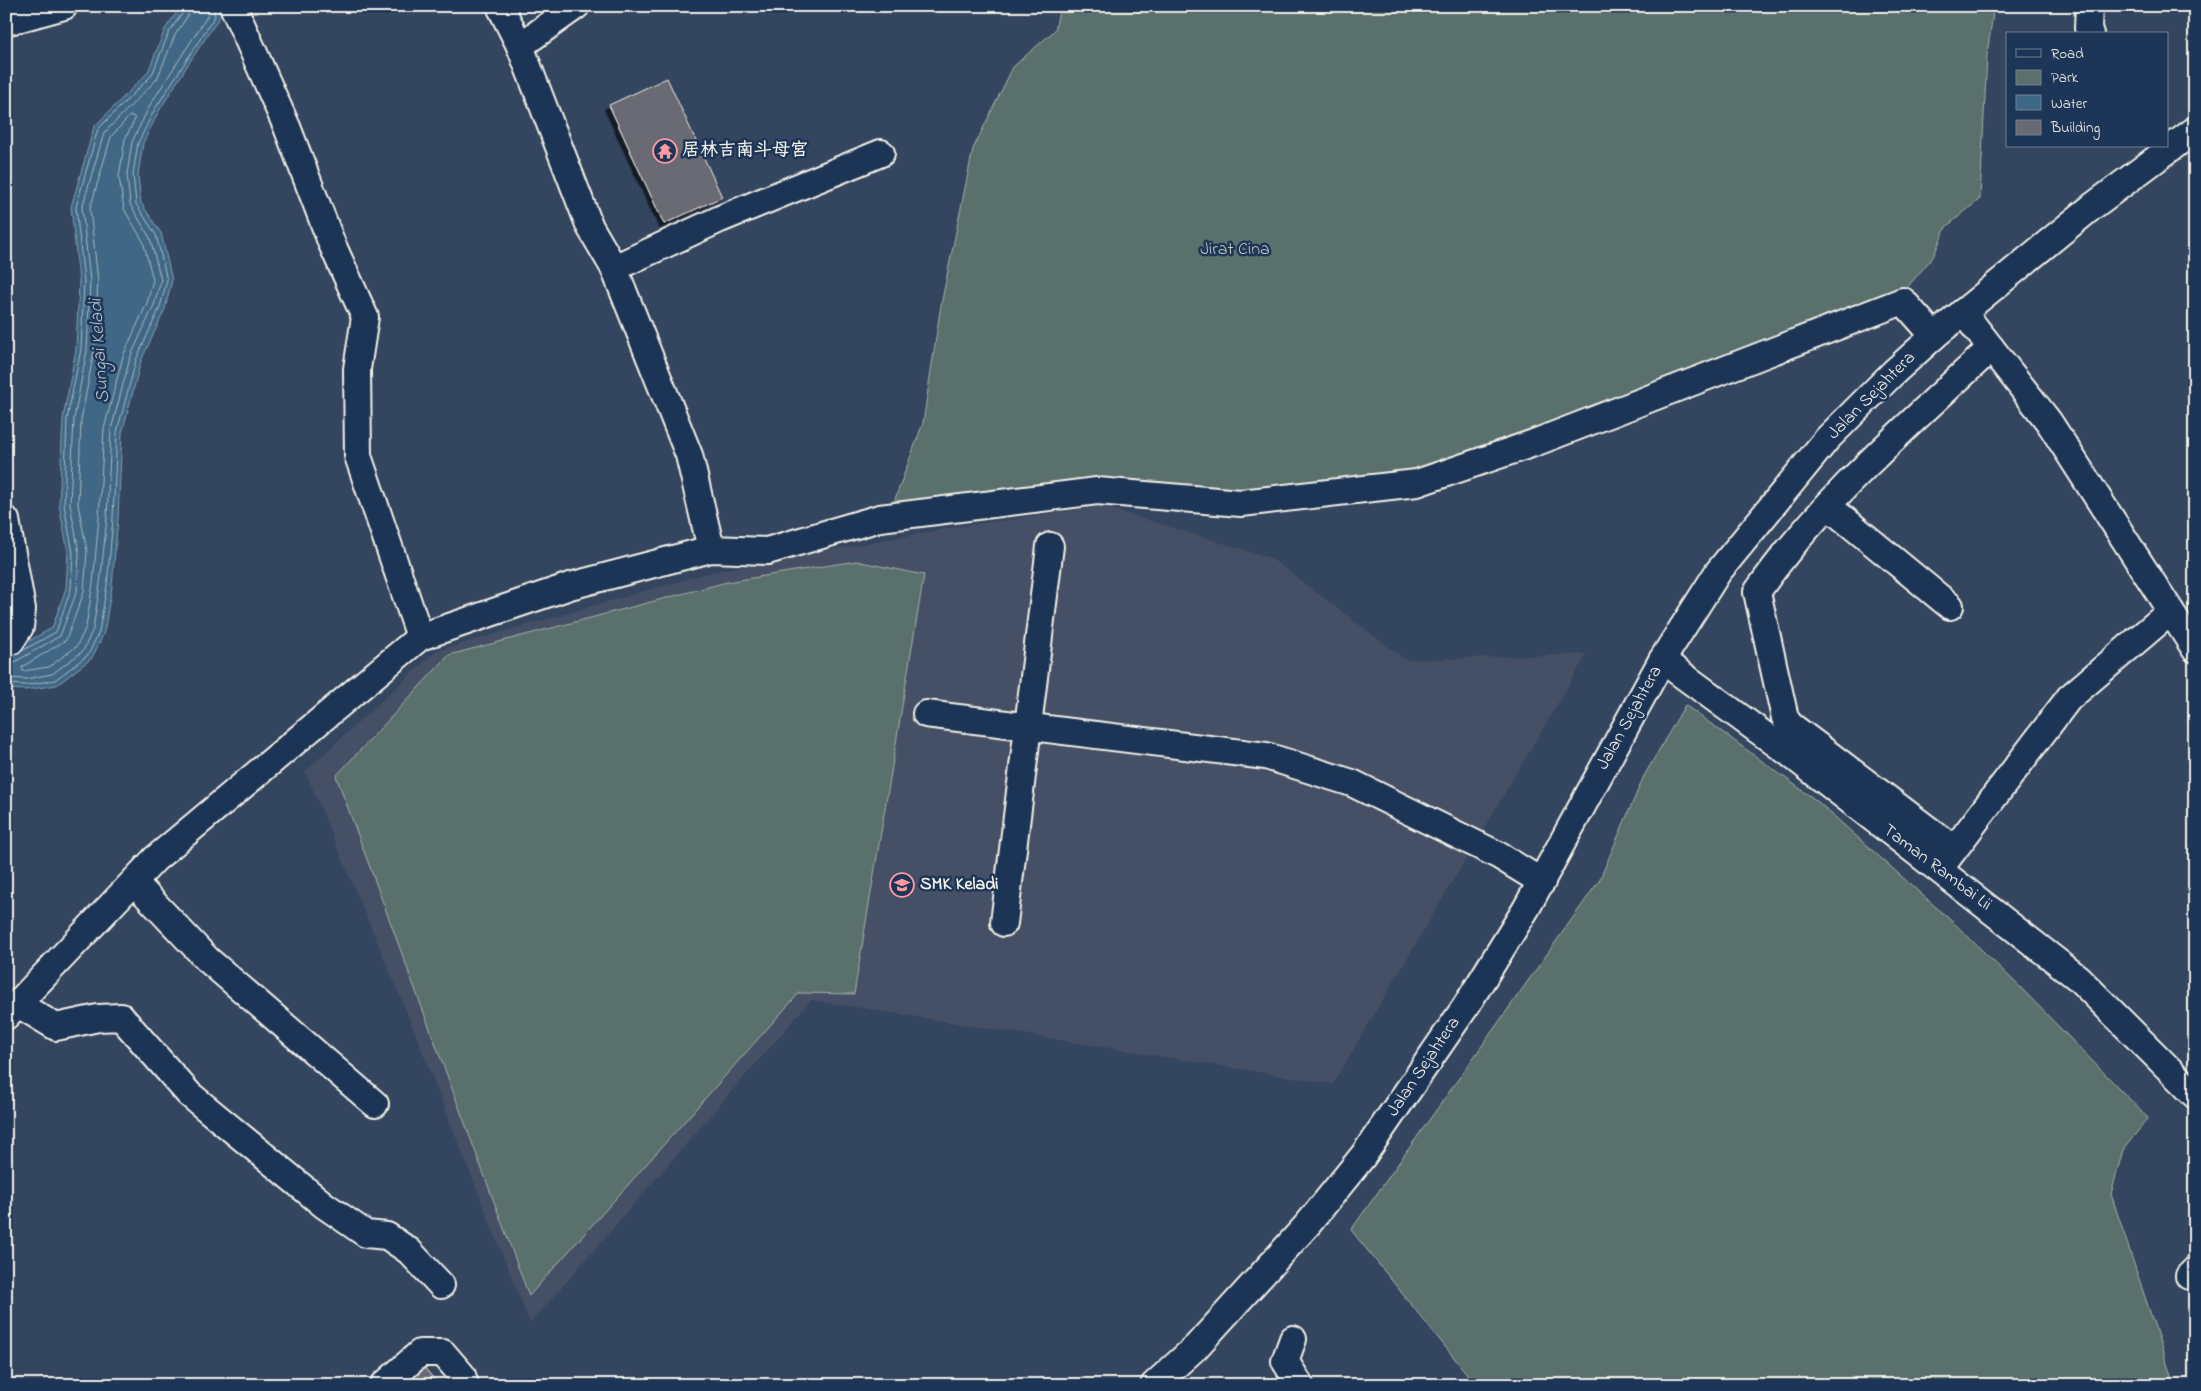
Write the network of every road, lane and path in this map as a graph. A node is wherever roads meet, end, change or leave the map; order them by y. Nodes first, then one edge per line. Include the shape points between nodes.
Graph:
1 (64, 6) edge
2 (500, 6) edge
3 (576, 6) edge
4 (2089, 6) edge
5 (237, 14) edge
6 (6, 22) edge
7 (2089, 32) edge
8 (520, 46) junction
9 (2195, 130) edge
10 (2170, 141) edge
11 (2162, 148) edge
12 (881, 153) dead end
13 (614, 268) junction
14 (1963, 312) junction
15 (1934, 336) junction
16 (1991, 348) junction
17 (1828, 506) junction
18 (6, 520) edge
19 (1050, 546) dead end
20 (711, 549) junction
21 (1950, 606) dead end
22 (2170, 612) junction
23 (420, 637) junction
24 (6, 642) edge
25 (2195, 649) edge
26 (1662, 660) junction
27 (926, 714) dead end
28 (1027, 727) junction
29 (1954, 849) junction
30 (1938, 871) junction
31 (134, 882) junction
32 (1542, 882) junction
33 (1004, 923) dead end
34 (12, 1010) edge
35 (2195, 1095) edge
36 (375, 1104) dead end
37 (441, 1285) dead end
38 (1293, 1340) dead end
39 (384, 1385) edge
40 (465, 1385) edge
41 (1154, 1385) edge
42 (1300, 1385) edge

1 - 6 street
2 - 8 street
3 - 8 street
4 - 7 street
5 - 23 street via 365,317 357,369 358,456
8 - 13 street via 590,227
9 - 10 street, Jalan Sejahtera
11 - 14 street, Jalan Sejahtera
12 - 13 street via 720,219
13 - 20 street via 689,455
14 - 15 street, Jalan Sejahtera
14 - 16 street
15 - 20 street via 1903,301 1534,443 1417,483 1241,503 1098,491 880,518 767,551
15 - 26 street, Jalan Sejahtera via 1827,439 1718,572
16 - 17 street
16 - 22 street via 2049,422
17 - 21 street
17 - 29 street via 1780,558 1756,592 1785,718
18 - 24 street via 22,609 20,627 11,641
19 - 28 street
20 - 23 street via 570,586
22 - 25 street
22 - 29 street via 2069,698
23 - 31 street via 155,859
26 - 30 street, Taman Rambai Lii
26 - 32 street, Jalan Sejahtera
27 - 28 street
28 - 32 street via 1266,756 1352,783 1498,855
28 - 33 street
29 - 30 street
30 - 35 street, Taman Rambai Lii via 2078,978
31 - 34 street
31 - 36 street via 207,959
32 - 41 street, Jalan Sejahtera via 1466,1006 1363,1156 1308,1224 1196,1347
34 - 37 street via 56,1027 120,1017 189,1094 324,1205 366,1234 387,1236 409,1251
38 - 42 street via 1285,1361
39 - 40 street via 420,1353 433,1352 443,1353 462,1375

